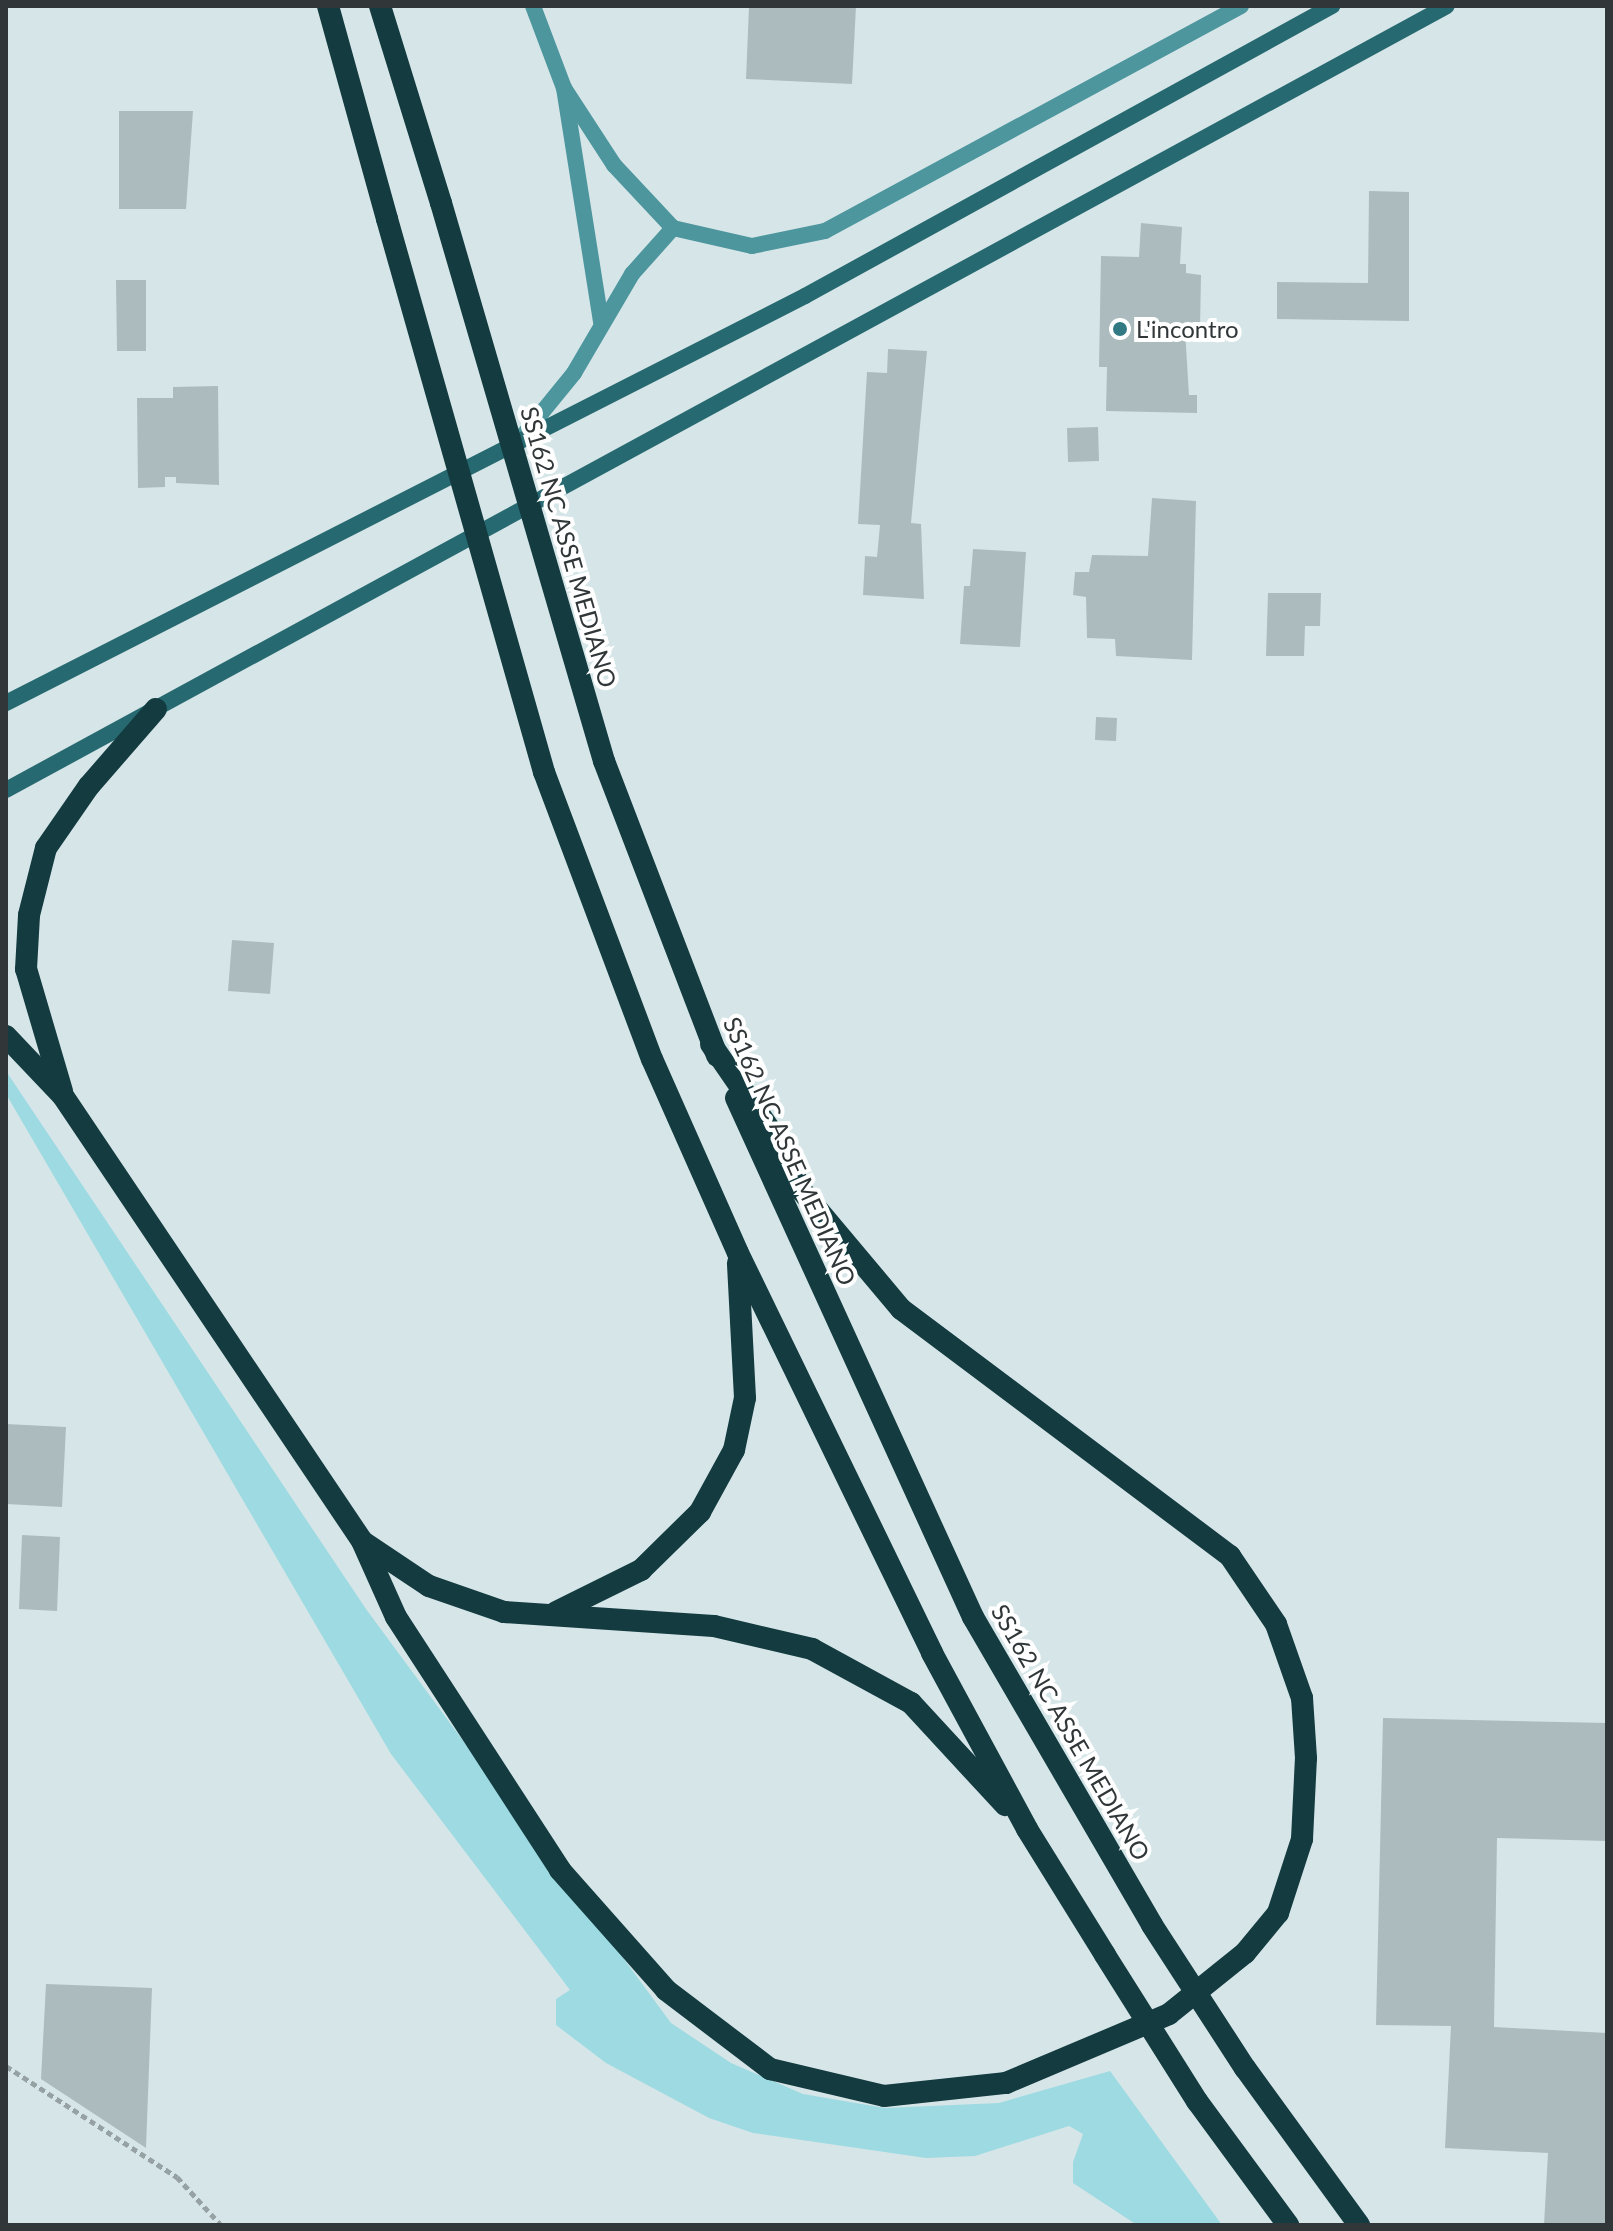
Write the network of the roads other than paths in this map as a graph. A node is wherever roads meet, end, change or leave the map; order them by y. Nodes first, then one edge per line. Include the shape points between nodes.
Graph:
1 (328, 6) edge
2 (380, 6) edge
3 (387, 6) edge
4 (533, 6) edge
5 (1241, 6) edge
6 (1332, 6) edge
7 (1447, 6) edge
8 (388, 37) junction
9 (564, 88) junction
10 (673, 228) junction
11 (601, 322) junction
12 (516, 445) junction
13 (6, 703) edge
14 (156, 709) junction
15 (6, 790) edge
16 (6, 1036) edge
17 (711, 1044) junction
18 (63, 1096) junction
19 (738, 1253) junction
20 (362, 1541) junction
21 (554, 1613) junction
22 (1027, 1829) junction
23 (1288, 2225) edge
24 (1359, 2225) edge

1 - 19 highway, bridge via 544,772 652,1059
2 - 8 highway, SS162 NC ASSE MEDIANO
3 - 8 highway
4 - 9 street
5 - 10 street via 825,231 752,246
6 - 12 main road via 805,296
7 - 14 main road
8 - 17 highway, SS162 NC ASSE MEDIANO, bridge via 604,761
9 - 10 street via 614,165
9 - 11 street
10 - 11 street via 632,274
11 - 12 street via 574,373
12 - 13 main road via 123,639
14 - 15 main road
14 - 18 highway via 89,786 46,848 33,902 26,969
16 - 18 highway
17 - 20 highway via 773,1134 802,1191 901,1309 1230,1556 1276,1624 1302,1698 1306,1758 1302,1839 1278,1913 1245,1953 1169,2014 1006,2083 884,2096 770,2069 666,1990 560,1870 396,1617
17 - 24 highway, SS162 NC ASSE MEDIANO, bridge via 973,1617 1152,1925 1245,2068
18 - 20 highway
19 - 21 highway via 745,1398 734,1450 700,1512 641,1570
19 - 22 highway via 932,1653
20 - 21 highway via 429,1586 504,1612
21 - 22 highway via 714,1626 812,1649 911,1703
22 - 23 highway, bridge via 1197,2101

